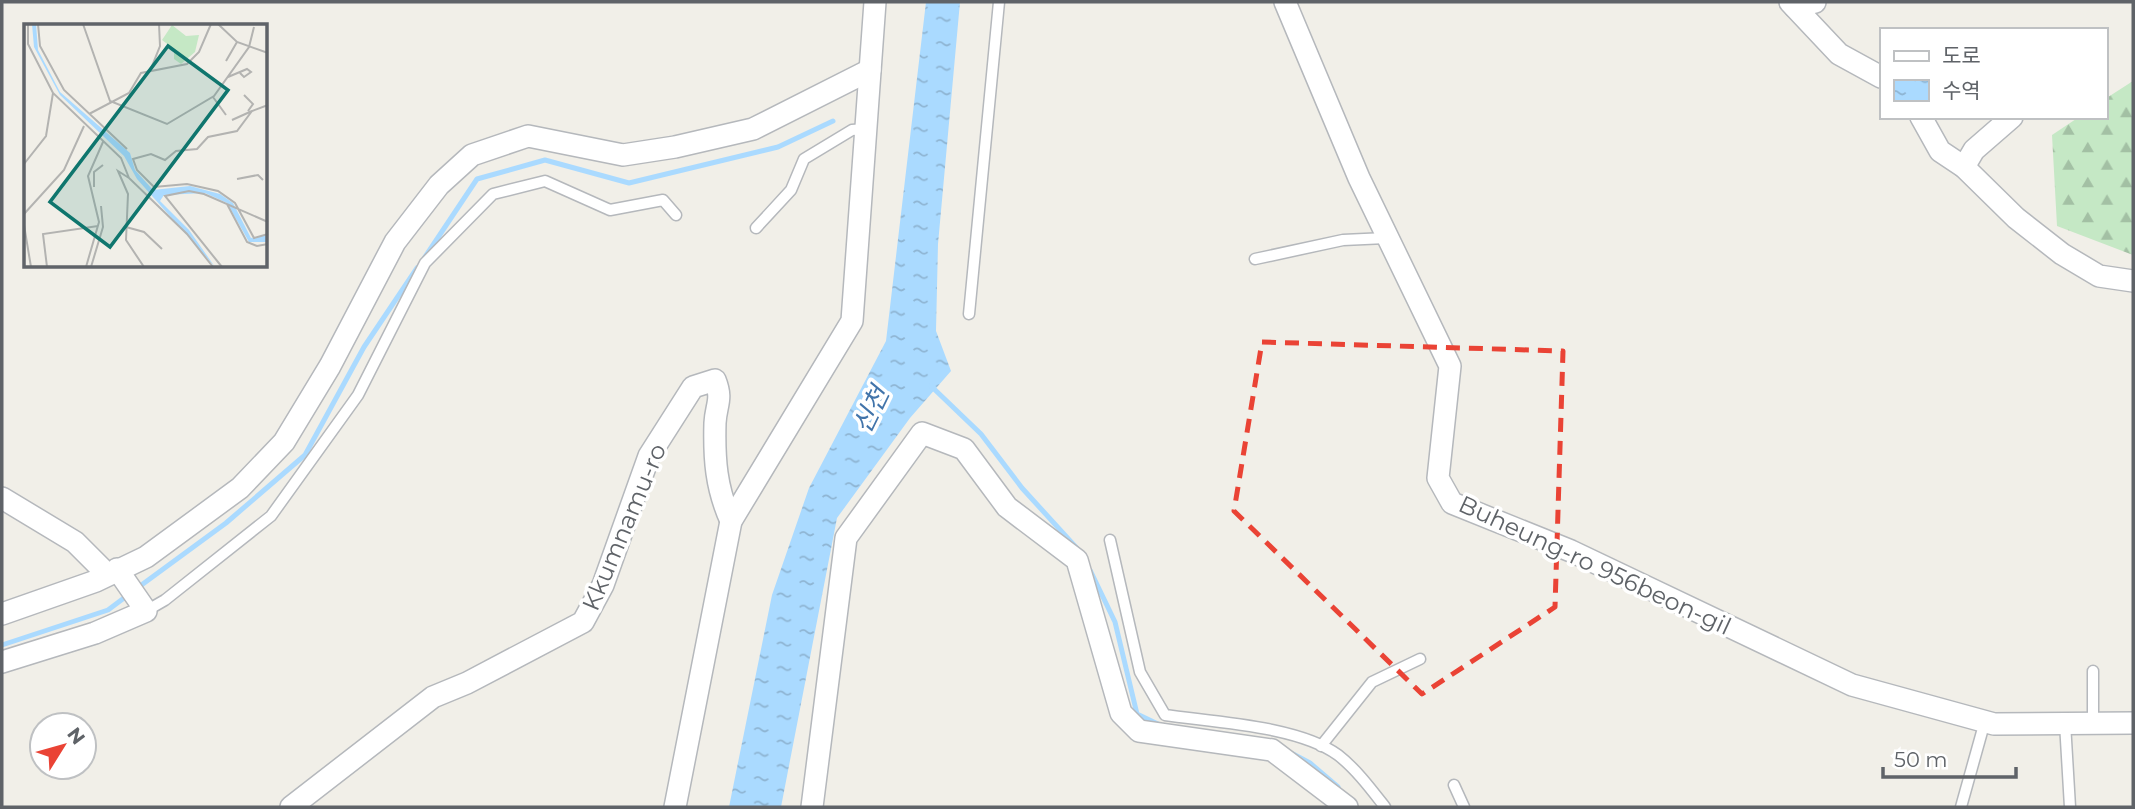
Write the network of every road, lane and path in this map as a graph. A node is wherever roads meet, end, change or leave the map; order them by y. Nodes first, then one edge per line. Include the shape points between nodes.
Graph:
1 (874, 2) edge
2 (999, 2) edge
3 (1285, 2) edge
4 (1800, 4) edge
5 (870, 70) junction
6 (1880, 76) edge
7 (1922, 119) edge
8 (2010, 119) edge
9 (865, 129) junction
10 (1964, 167) junction
11 (676, 215) dead end
12 (756, 228) dead end
13 (1386, 238) junction
14 (1255, 259) dead end
15 (2133, 281) edge
16 (969, 314) dead end
17 (2, 498) edge
18 (731, 520) junction
19 (1110, 540) dead end
20 (112, 572) junction
21 (146, 611) junction
22 (2, 614) edge
23 (1420, 659) dead end
24 (2, 662) edge
25 (2093, 671) dead end
26 (1985, 721) junction
27 (2065, 723) junction
28 (2093, 723) junction
29 (2133, 723) edge
30 (1321, 746) junction
31 (1454, 785) dead end
32 (291, 807) edge
33 (675, 807) edge
34 (811, 807) edge
35 (1347, 807) edge
36 (1385, 807) edge
37 (1464, 807) edge
38 (1961, 807) edge
39 (2070, 807) edge

1 - 5 street
2 - 16 lane
3 - 13 street, Buheung-ro 956beon-gil
4 - 6 street via 1839,54
5 - 9 street
5 - 20 street via 753,129 675,147 623,155 528,136 472,155 439,186 395,242 285,442 240,488 146,556
7 - 10 street via 1940,151
8 - 10 street via 1974,150
9 - 12 lane via 852,130 804,159 791,190
9 - 18 street via 852,321
10 - 15 street via 2016,218 2062,254 2099,276
11 - 21 lane via 663,200 610,210 545,181 493,194 425,263 358,395 271,516
13 - 14 lane via 1343,240
13 - 26 street, Buheung-ro 956beon-gil via 1450,366 1438,478 1452,503 1571,551 1852,685
17 - 20 street via 75,542
18 - 32 street, Kkumnamu-ro via 718,493 715,420 721,394 715,380 693,387 649,456 603,585 583,622 433,697
18 - 33 street
19 - 30 lane via 1140,672 1165,715 1269,728
20 - 21 street
20 - 22 street
21 - 24 street via 95,633
23 - 30 lane via 1372,682
25 - 28 lane
26 - 27 street, Buheung-ro 956beon-gil
26 - 38 lane
27 - 28 street, Buheung-ro 956beon-gil
27 - 39 lane
28 - 29 street, Buheung-ro 956beon-gil
30 - 36 lane via 1337,754
31 - 37 lane
34 - 35 street via 846,538 922,433 964,449 1007,507 1077,560 1121,713 1139,731 1272,750

